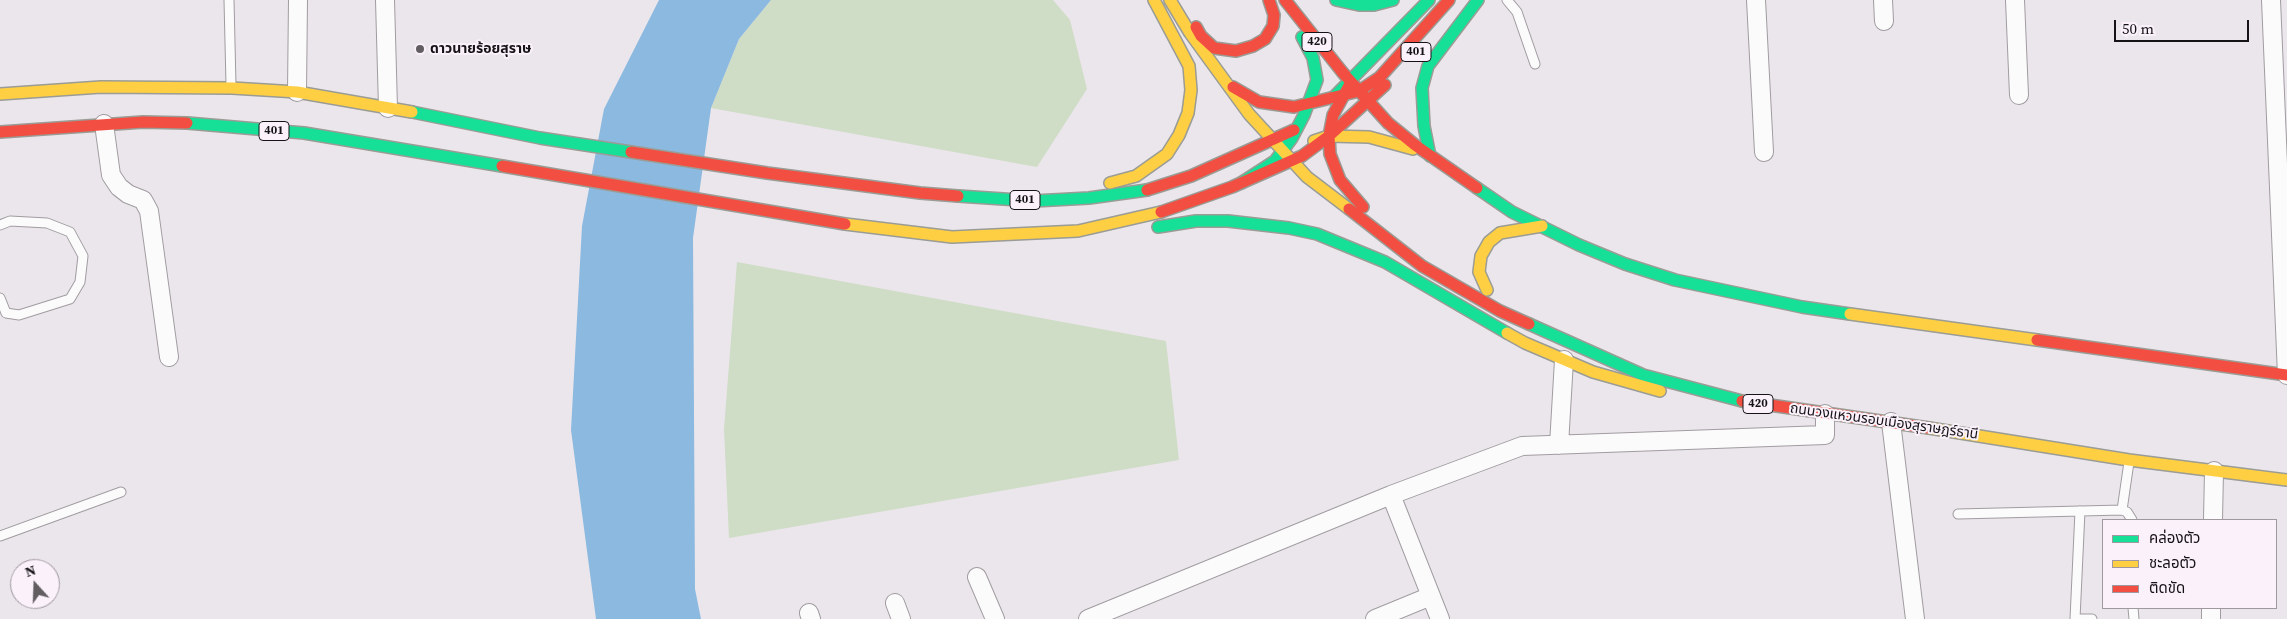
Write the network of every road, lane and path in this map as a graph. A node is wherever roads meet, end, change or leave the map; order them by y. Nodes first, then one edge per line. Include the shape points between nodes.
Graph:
1 (229, 0) edge
2 (298, 0) edge
3 (385, 0) edge
4 (1154, 0) edge
5 (1170, 0) edge
6 (1179, 0) edge
7 (1269, 0) edge
8 (1274, 0) edge
9 (1285, 0) edge
10 (1336, 0) edge
11 (1393, 0) edge
12 (1428, 0) edge
13 (1449, 0) edge
14 (1461, 0) edge
15 (1478, 0) edge
16 (1507, 0) edge
17 (1756, 0) edge
18 (1883, 0) edge
19 (2015, 0) edge
20 (2271, 0) edge
21 (1884, 21) dead end
22 (1535, 64) dead end
23 (1222, 79) junction
24 (1351, 82) junction
25 (232, 88) junction
26 (1359, 91) junction
27 (297, 92) junction
28 (0, 94) edge
29 (1339, 96) junction
30 (2019, 96) dead end
31 (1368, 101) junction
32 (1308, 104) junction
33 (388, 108) junction
34 (104, 124) junction
35 (1297, 129) junction
36 (0, 132) edge
37 (1329, 136) junction
38 (1280, 146) junction
39 (1764, 152) dead end
40 (1430, 156) junction
41 (1292, 160) junction
42 (1246, 165) dead end
43 (920, 181) dead end
44 (842, 183) junction
45 (1241, 183) junction
46 (963, 185) dead end
47 (898, 190) junction
48 (1189, 190) dead end
49 (1173, 195) dead end
50 (970, 209) dead end
51 (0, 225) edge
52 (1542, 226) junction
53 (1149, 230) dead end
54 (952, 237) junction
55 (1086, 242) dead end
56 (1487, 290) junction
57 (0, 298) edge
58 (1629, 356) dead end
59 (169, 357) dead end
60 (1564, 360) junction
61 (1666, 369) dead end
62 (2287, 375) edge
63 (1683, 398) dead end
64 (1701, 403) dead end
65 (1755, 404) junction
66 (1826, 414) junction
67 (1891, 422) junction
68 (1560, 445) junction
69 (2130, 460) junction
70 (2214, 471) junction
71 (2287, 480) edge
72 (121, 492) dead end
73 (1391, 495) junction
74 (2122, 510) junction
75 (2080, 511) junction
76 (1958, 514) dead end
77 (2131, 519) edge
78 (2213, 519) edge
79 (0, 536) edge
80 (977, 577) dead end
81 (1431, 596) junction
82 (995, 619) edge
83 (1088, 619) edge
84 (1375, 619) edge
85 (1440, 619) edge
86 (1915, 619) edge
87 (2075, 619) edge
88 (2092, 619) edge

1 - 25 lane
2 - 27 street
3 - 33 street
4 - 46 main road via 1189,66 1191,90 1188,113 1167,154 1136,176 1093,187 1024,192
5 - 23 main road, 420
6 - 7 main road via 1201,36 1214,48 1236,51 1265,39 1273,26 1274,15
8 - 32 main road via 1302,36 1314,58 1317,80
9 - 24 main road, 420
10 - 11 main road via 1359,5
12 - 24 main road, 401
13 - 26 main road via 1380,77
14 - 31 main road, 401 via 1401,71
15 - 40 main road via 1428,66 1422,88
16 - 22 lane via 1517,12
17 - 39 street
18 - 21 street
19 - 30 street
20 - 62 street
23 - 32 main road via 1259,102 1294,107
23 - 38 main road, 420
24 - 26 main road, 420
24 - 29 main road
25 - 27 main road, 401
25 - 28 main road, 401 via 101,87
26 - 29 main road
26 - 31 main road, 420
27 - 33 main road, 401
29 - 32 main road
29 - 35 main road, 401
29 - 37 main road
31 - 37 main road, 401
31 - 40 main road, 420
32 - 35 main road
33 - 44 main road, 401 via 540,138
34 - 36 main road, 401
34 - 54 main road, 401 via 190,124 304,133 794,216
34 - 59 street via 111,174 119,187 143,200 149,211
35 - 38 main road, 401
37 - 38 main road
37 - 40 main road via 1370,137
37 - 41 main road, 401
37 - 56 main road via 1330,154 1340,180 1360,204 1421,254
38 - 41 main road, ถนนวงแหวนรอบเมืองสุราษฎร์ธานี / 420
38 - 42 main road
38 - 45 main road via 1275,161
38 - 47 main road, 401 via 1136,192 1089,198 1034,201
40 - 52 main road, 420 via 1512,212
41 - 45 main road, 401
41 - 65 main road, ถนนวงแหวนรอบเมืองสุราษฎร์ธานี / 420 via 1306,177 1422,266 1500,311 1643,375
43 - 44 main road
44 - 47 main road, 401
45 - 54 main road, 401 via 1165,211 1078,231
47 - 50 main road
48 - 49 main road
51 - 57 lane via 10,222 47,223 70,232 82,256 80,282 70,299 19,316 6,313
52 - 56 main road via 1500,233 1489,242 1481,256 1478,272
52 - 62 main road, 420 via 1625,264 1675,280 1802,306
53 - 60 main road via 1196,220 1228,221 1317,234 1385,262 1525,343
54 - 55 main road
56 - 58 main road via 1521,309
60 - 63 main road via 1593,372
60 - 68 street
61 - 65 main road
64 - 65 main road
65 - 66 main road, ถนนวงแหวนรอบเมืองสุราษฎร์ธานี / 420
66 - 67 main road, ถนนวงแหวนรอบเมืองสุราษฎร์ธานี / 420
66 - 68 street via 1825,435
67 - 69 main road, ถนนวงแหวนรอบเมืองสุราษฎร์ธานี / 420
67 - 86 street
68 - 73 street via 1522,446
69 - 70 main road, ถนนวงแหวนรอบเมืองสุราษฎร์ธานี / 420
69 - 74 lane
70 - 71 main road, ถนนวงแหวนรอบเมืองสุราษฎร์ธานี / 420
70 - 78 street
72 - 79 lane
73 - 81 street
73 - 83 street
74 - 75 lane
74 - 77 lane
75 - 76 lane
75 - 87 lane
80 - 82 street
81 - 84 street
81 - 85 street
87 - 88 lane

